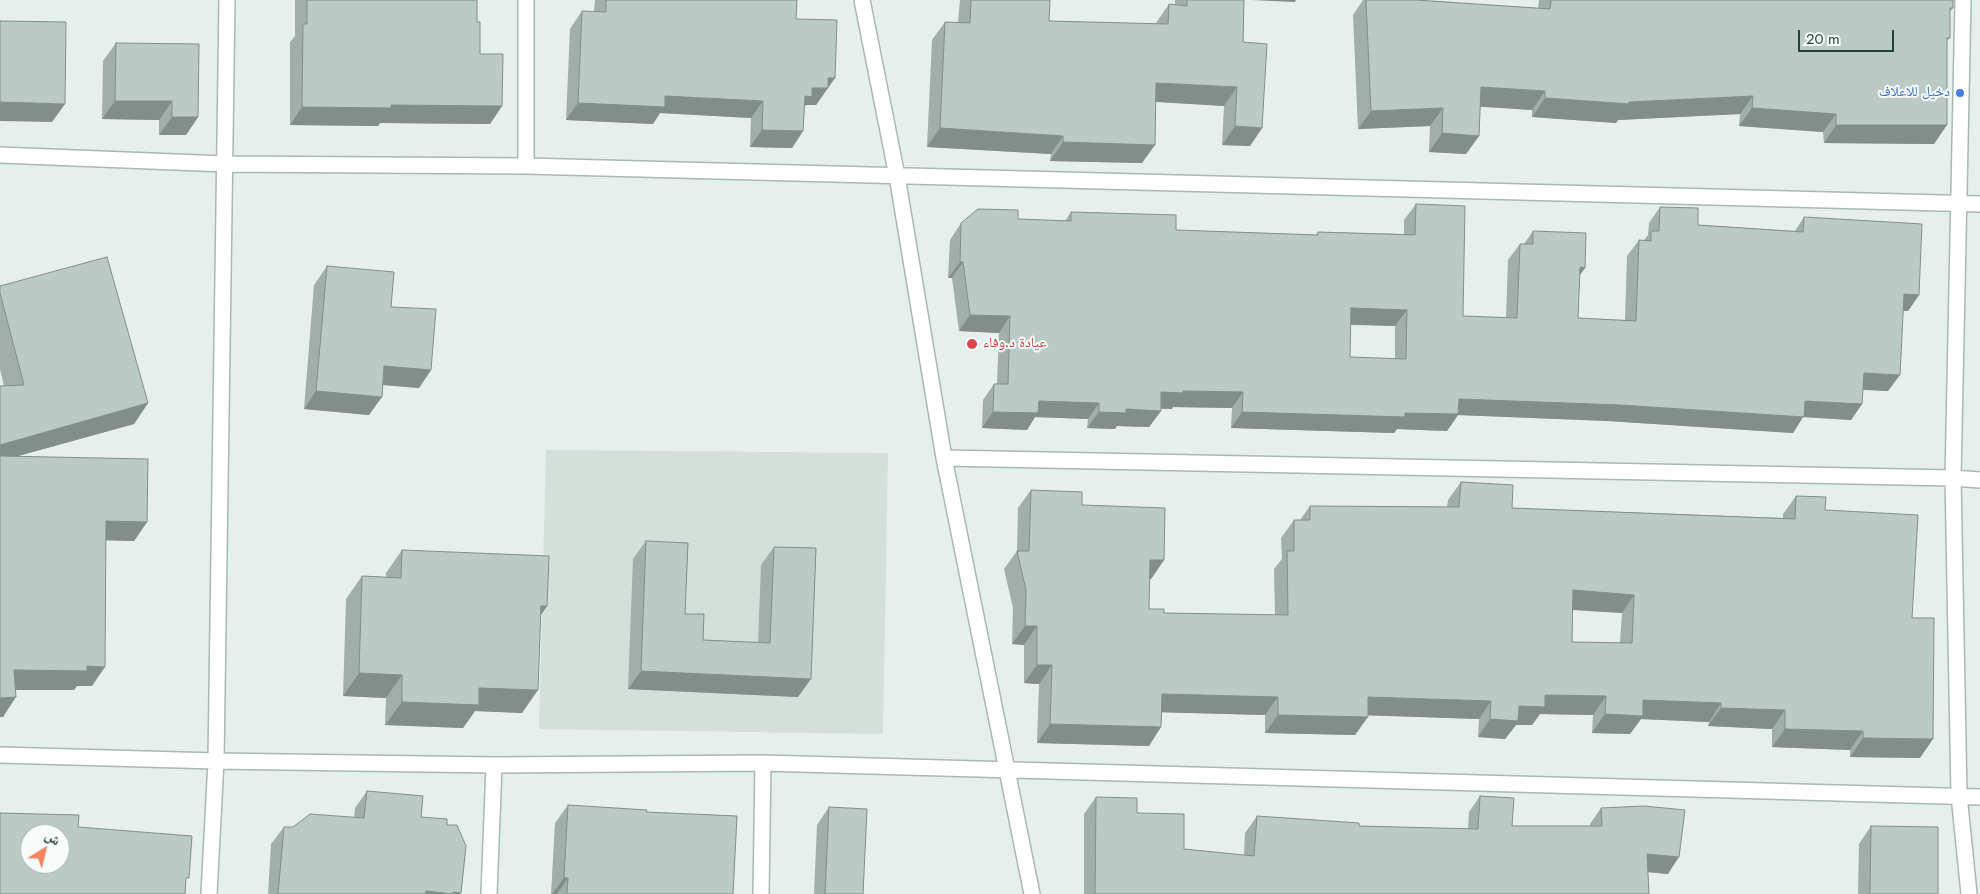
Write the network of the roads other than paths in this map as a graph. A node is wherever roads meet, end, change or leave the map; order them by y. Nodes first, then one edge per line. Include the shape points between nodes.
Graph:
1 (227, 0) edge
2 (526, 0) edge
3 (862, 0) edge
4 (1963, 0) edge
5 (0, 155) edge
6 (225, 164) junction
7 (526, 166) junction
8 (897, 176) junction
9 (1959, 203) junction
10 (1980, 204) edge
11 (944, 458) junction
12 (1953, 478) junction
13 (1980, 480) edge
14 (0, 755) edge
15 (216, 761) junction
16 (763, 763) junction
17 (494, 765) junction
18 (1006, 770) junction
19 (1960, 796) junction
20 (1980, 797) edge
21 (209, 894) edge
22 (489, 894) edge
23 (761, 894) edge
24 (1032, 894) edge
25 (1969, 894) edge

1 - 6 street
2 - 7 street
3 - 8 street
4 - 9 street
5 - 6 street
6 - 7 street
6 - 15 street
7 - 8 street
8 - 9 street
8 - 11 street
9 - 10 street
9 - 12 street
11 - 12 street
11 - 18 street
12 - 13 street
12 - 19 street
14 - 15 street
15 - 17 street
15 - 21 street
16 - 17 street
16 - 18 street
16 - 23 street
17 - 22 street
18 - 19 street
18 - 24 street
19 - 20 street
19 - 25 street

